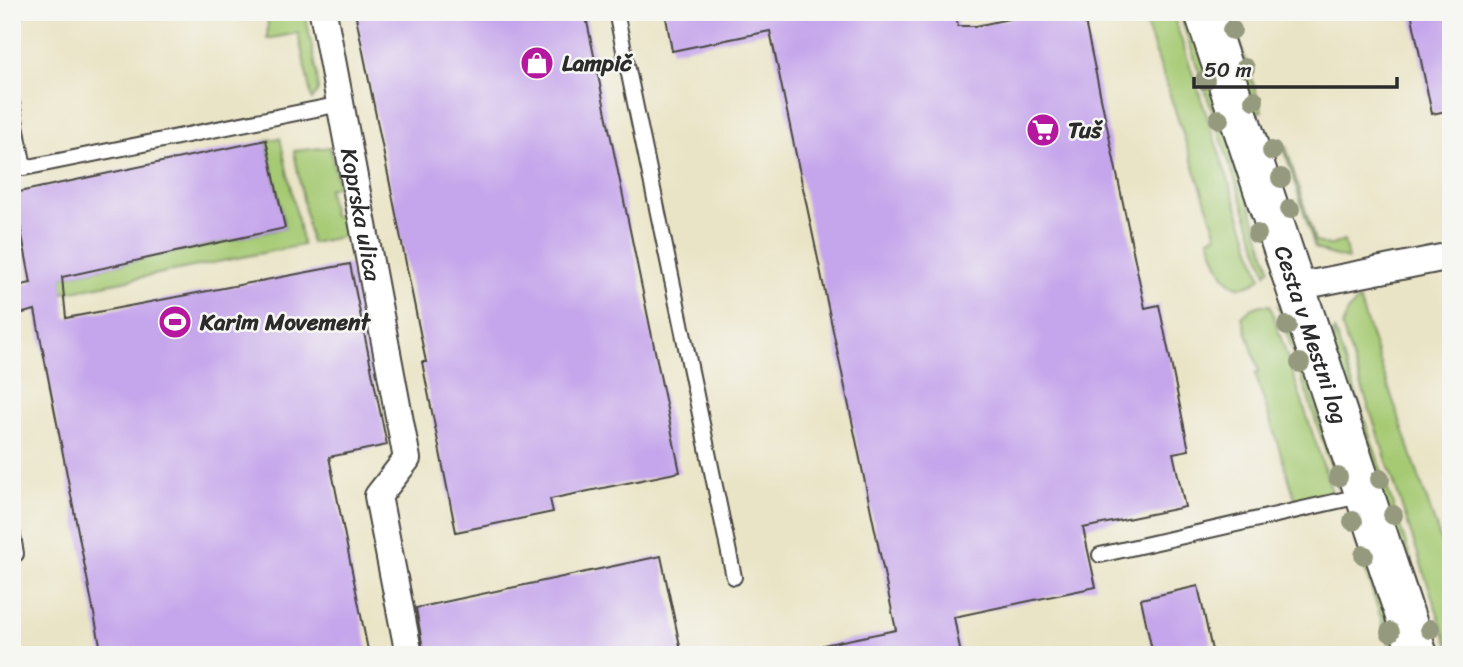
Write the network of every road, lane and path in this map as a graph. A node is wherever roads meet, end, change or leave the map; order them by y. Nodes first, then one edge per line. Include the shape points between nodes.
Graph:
1 (323, 12) edge
2 (616, 12) edge
3 (1204, 12) edge
4 (12, 104) edge
5 (341, 104) junction
6 (1451, 256) edge
7 (1296, 287) junction
8 (1365, 495) junction
9 (12, 530) edge
10 (12, 555) edge
11 (1100, 555) dead end
12 (734, 577) dead end
13 (409, 655) edge
14 (1418, 655) edge

1 - 5 street, Koprska ulica
2 - 12 lane
3 - 7 street, Cesta v Mestni log
4 - 5 lane via 24,168
5 - 13 street, Koprska ulica via 407,459 378,496
6 - 7 street
7 - 8 street, Cesta v Mestni log
8 - 11 lane
8 - 14 street, Cesta v Mestni log
9 - 10 lane via 16,554

